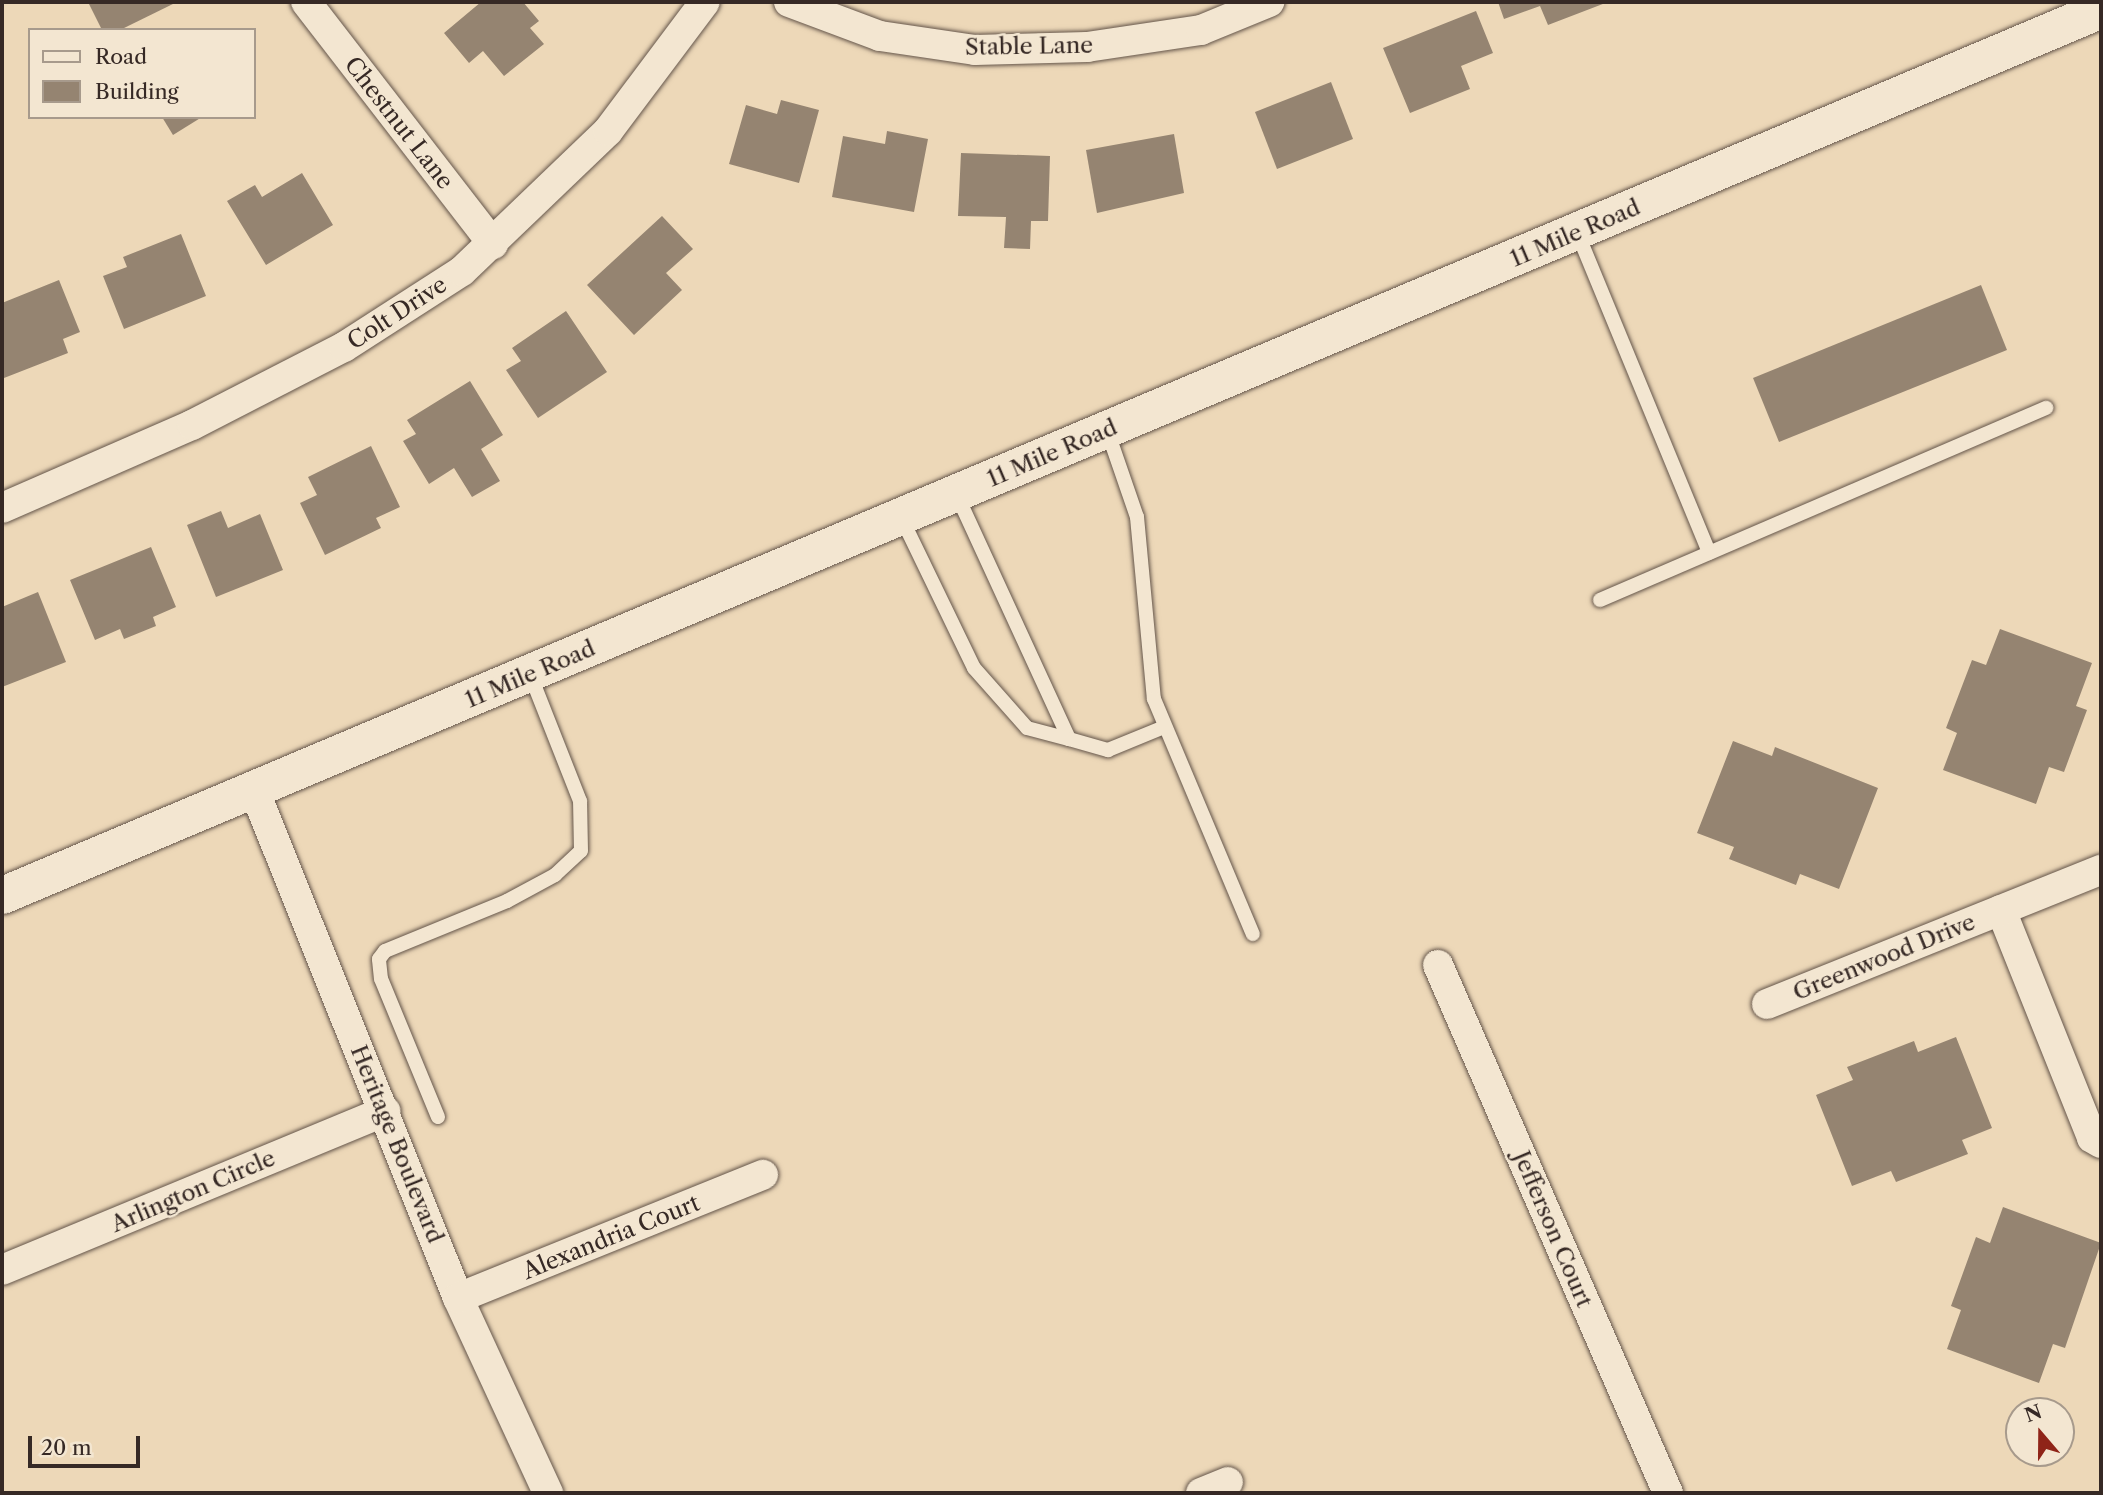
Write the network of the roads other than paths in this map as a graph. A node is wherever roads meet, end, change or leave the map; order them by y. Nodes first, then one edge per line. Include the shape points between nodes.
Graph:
1 (306, 2) edge
2 (705, 2) edge
3 (789, 2) edge
4 (1269, 2) edge
5 (2101, 9) edge
6 (1577, 232) junction
7 (493, 244) junction
8 (2046, 408) dead end
9 (1107, 430) junction
10 (956, 493) junction
11 (2, 508) edge
12 (901, 516) junction
13 (1709, 552) junction
14 (1600, 600) dead end
15 (530, 674) junction
16 (1164, 727) junction
17 (1069, 739) junction
18 (255, 792) junction
19 (2101, 870) edge
20 (2, 895) edge
21 (2001, 910) junction
22 (1253, 934) dead end
23 (1438, 965) dead end
24 (1767, 1004) dead end
25 (385, 1111) junction
26 (438, 1117) dead end
27 (2101, 1143) edge
28 (763, 1175) dead end
29 (2, 1270) edge
30 (458, 1298) junction
31 (1228, 1482) dead end
32 (548, 1493) edge
33 (1201, 1493) edge
34 (1668, 1493) edge

1 - 7 street, Chestnut Lane
2 - 7 street, Colt Drive via 608,131
3 - 4 street, Stable Lane via 880,36 975,50 1087,47 1200,30
5 - 6 street, 11 Mile Road
6 - 9 street, 11 Mile Road
6 - 13 lane
7 - 11 street, Colt Drive via 463,271 344,347 192,425
8 - 13 lane
9 - 10 street, 11 Mile Road
9 - 16 lane via 1137,517 1154,698
10 - 12 street, 11 Mile Road
10 - 17 lane
12 - 15 street, 11 Mile Road
12 - 17 lane via 974,668 1027,728
13 - 14 lane
15 - 18 street, 11 Mile Road
15 - 26 lane via 580,801 581,852 555,875 507,901 385,951 379,959 381,979
16 - 17 lane via 1108,750
16 - 22 lane
18 - 20 street, 11 Mile Road
18 - 25 street, Heritage Boulevard
19 - 21 street, Greenwood Drive
21 - 24 street, Greenwood Drive
21 - 27 street, Greenwood Drive via 2092,1138
23 - 34 street, Jefferson Court
25 - 29 street, Arlington Circle
25 - 30 street, Heritage Boulevard
28 - 30 street, Alexandria Court
30 - 32 street, Heritage Boulevard
31 - 33 street

